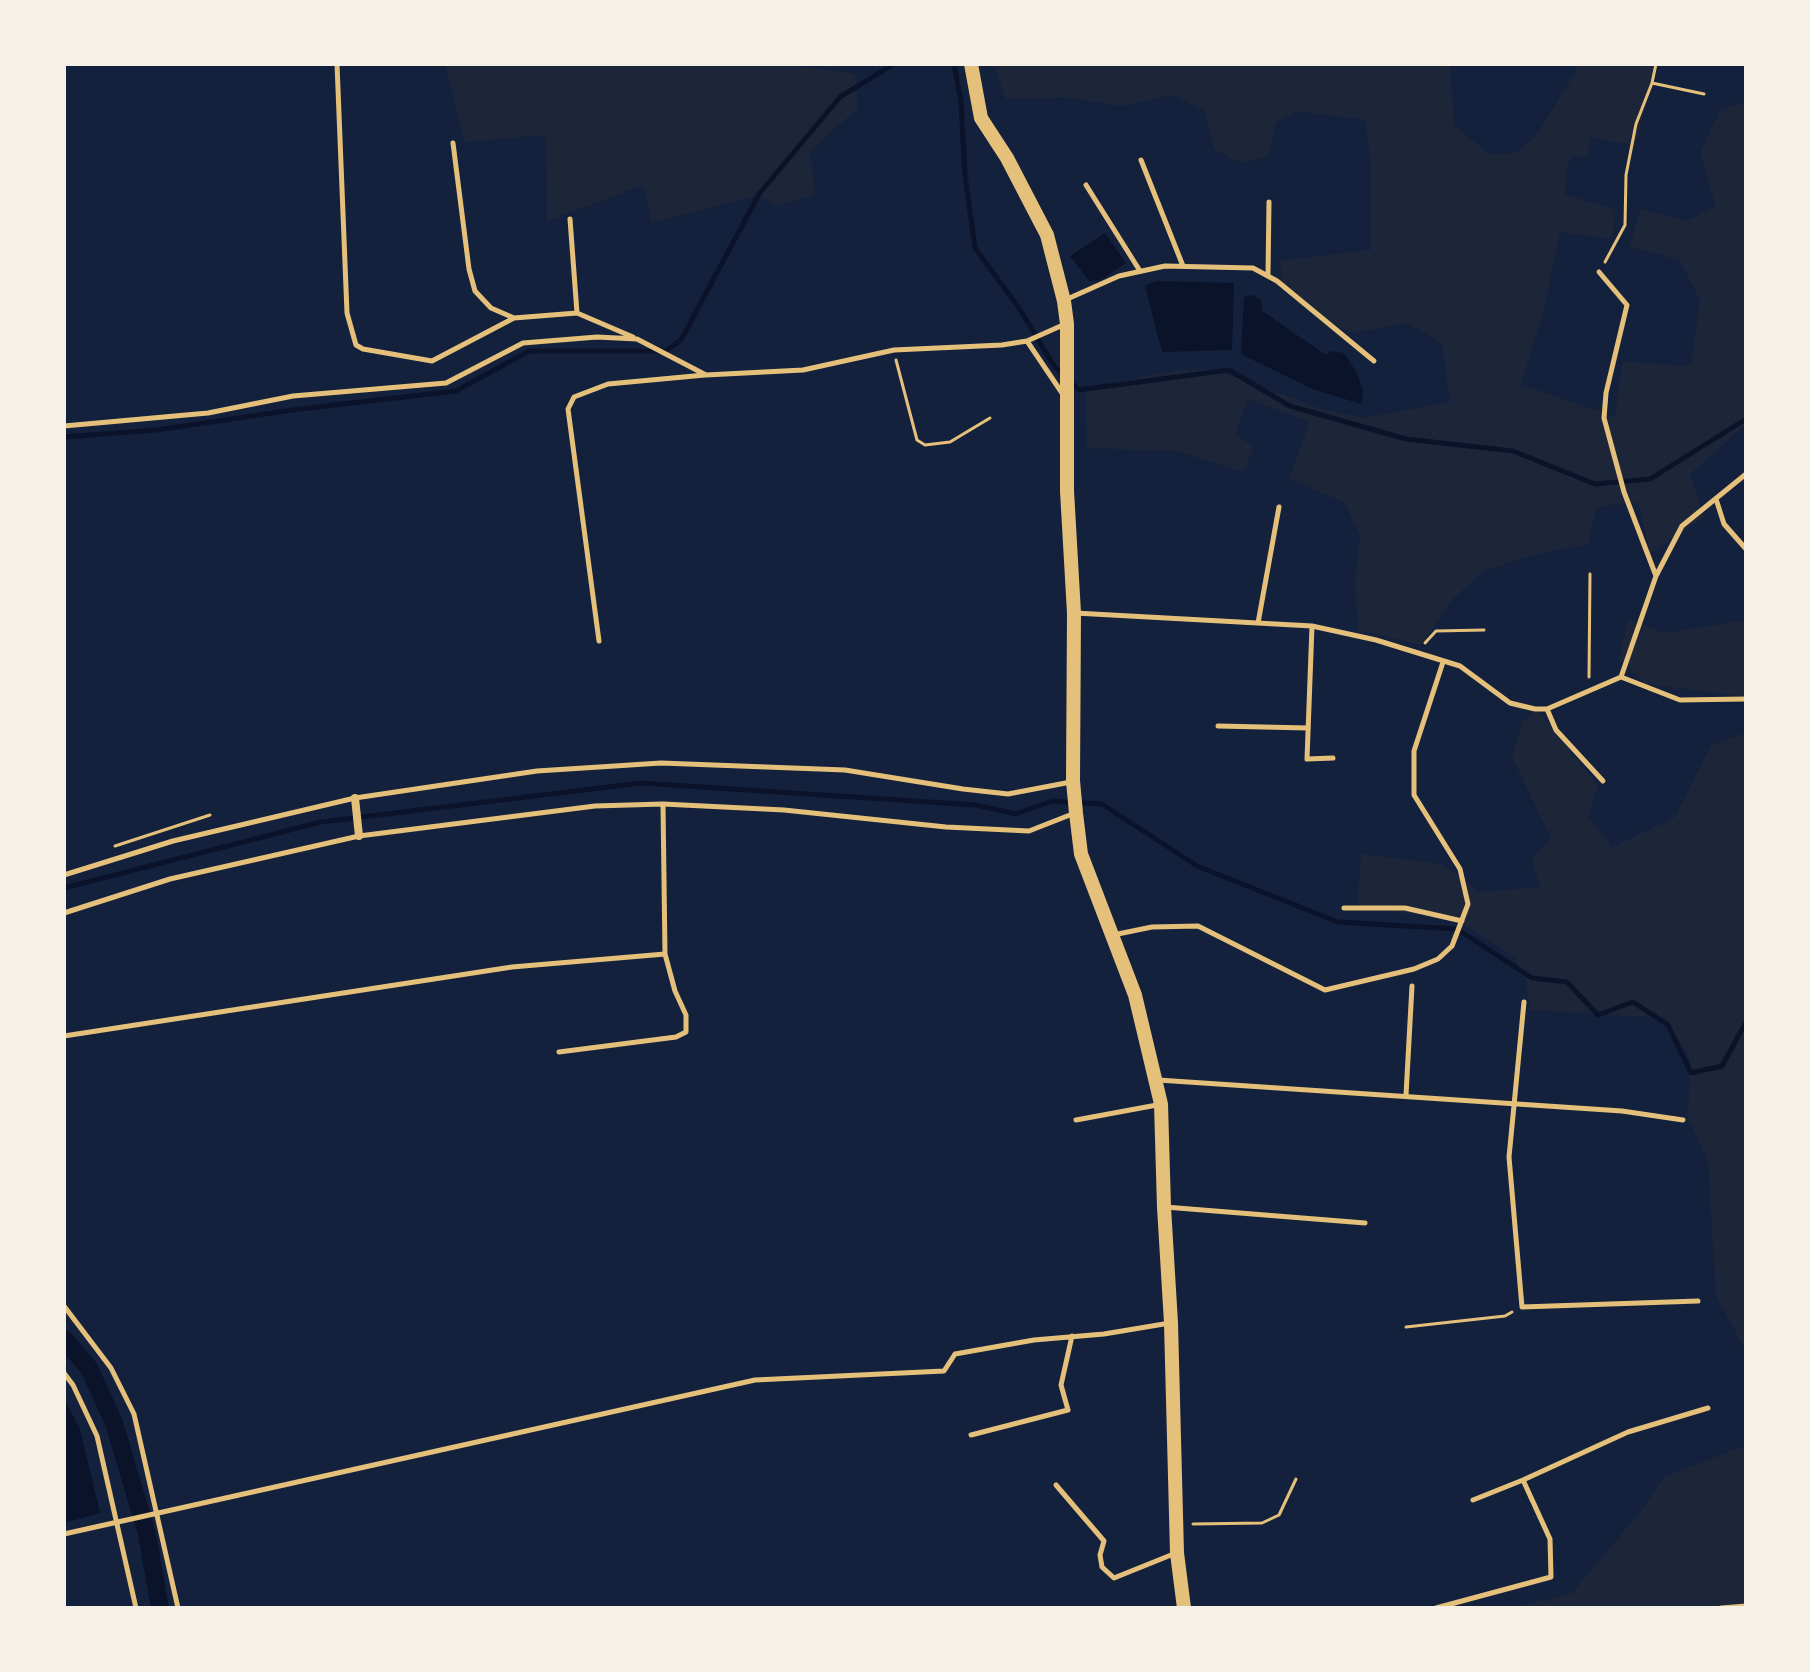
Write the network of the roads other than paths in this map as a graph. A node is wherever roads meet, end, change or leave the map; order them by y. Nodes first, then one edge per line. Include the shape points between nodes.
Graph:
1 (337, 64) edge
2 (971, 64) edge
3 (453, 143) dead end
4 (1141, 160) dead end
5 (1086, 185) dead end
6 (1269, 202) dead end
7 (570, 219) dead end
8 (1183, 266) junction
9 (1140, 271) junction
10 (1599, 272) road end
11 (1268, 275) junction
12 (1064, 301) junction
13 (577, 313) junction
14 (514, 318) junction
15 (1067, 324) junction
16 (637, 339) junction
17 (1027, 341) junction
18 (1374, 361) dead end
19 (706, 375) junction
20 (1065, 391) junction
21 (64, 426) edge
22 (1746, 474) edge
23 (1716, 499) junction
24 (1279, 507) dead end
25 (1746, 549) edge
26 (1656, 576) junction
27 (1074, 613) junction
28 (1258, 623) junction
29 (1312, 626) junction
30 (599, 641) dead end
31 (1443, 662) junction
32 (1621, 677) junction
33 (1746, 699) edge
34 (1547, 709) junction
35 (1218, 726) dead end
36 (1308, 728) junction
37 (1333, 758) dead end
38 (1073, 781) junction
39 (1603, 781) dead end
40 (355, 798) junction
41 (663, 804) junction
42 (1076, 813) junction
43 (359, 836) junction
44 (64, 875) edge
45 (1344, 908) dead end
46 (64, 913) edge
47 (1462, 921) junction
48 (1112, 935) junction
49 (665, 954) junction
50 (1412, 986) dead end
51 (1524, 1002) dead end
52 (64, 1036) edge
53 (559, 1052) dead end
54 (1155, 1080) junction
55 (1406, 1095) junction
56 (1161, 1104) junction
57 (1515, 1104) junction
58 (1076, 1120) dead end
59 (1683, 1120) dead end
60 (1164, 1207) junction
61 (1365, 1223) dead end
62 (1698, 1301) dead end
63 (64, 1306) edge
64 (1171, 1323) junction
65 (1072, 1336) junction
66 (64, 1373) edge
67 (1708, 1408) dead end
68 (971, 1435) dead end
69 (1523, 1480) junction
70 (1056, 1485) dead end
71 (1473, 1500) dead end
72 (156, 1514) junction
73 (117, 1523) junction
74 (64, 1534) edge
75 (1177, 1553) junction
76 (1746, 1606) edge
77 (136, 1608) edge
78 (178, 1608) edge
79 (1184, 1608) edge
80 (1436, 1608) edge
81 (1721, 1608) edge

1 - 14 lane via 347,313 356,345 432,361
2 - 12 main road via 981,118 1047,235
3 - 14 lane via 475,291 491,308
4 - 8 lane
5 - 9 lane
6 - 11 lane
7 - 13 lane
8 - 9 lane
8 - 11 lane via 1253,268
9 - 12 lane
10 - 26 lane via 1627,305 1604,418 1624,492
11 - 18 lane
12 - 15 main road
13 - 14 lane
13 - 16 lane
15 - 17 lane
15 - 20 main road
16 - 19 lane
16 - 21 lane via 523,343 446,383 293,396 208,413
17 - 19 lane via 894,350 803,370
17 - 20 lane
19 - 30 lane via 608,384 574,397 568,409
20 - 27 main road
22 - 23 lane
23 - 25 lane via 1724,524
23 - 26 lane via 1682,526
24 - 28 lane
26 - 32 lane
27 - 28 lane
27 - 38 main road
28 - 29 lane
29 - 31 lane
29 - 36 lane
31 - 34 lane via 1460,666 1510,703
31 - 47 lane via 1414,751 1414,795 1460,869 1468,904
32 - 33 lane via 1680,700
32 - 34 lane
34 - 39 lane via 1556,730
35 - 36 lane
36 - 37 lane via 1307,759
38 - 40 lane via 1008,794 845,770 661,763 537,771
38 - 42 main road
40 - 43 street
40 - 44 lane via 173,841
41 - 42 lane via 1029,831
41 - 43 lane via 595,806
41 - 49 lane
42 - 48 main road via 1081,854
43 - 46 lane via 170,879
45 - 47 lane via 1405,908
47 - 48 lane via 1452,946 1438,959 1325,990 1198,926
48 - 54 main road via 1135,995
49 - 52 lane via 512,967
49 - 53 lane via 686,1015 686,1032
50 - 55 lane
51 - 57 lane
54 - 55 lane
54 - 56 main road
55 - 57 lane
56 - 58 lane
56 - 60 main road
57 - 59 lane
57 - 62 lane via 1509,1157 1522,1307
60 - 61 lane
60 - 64 main road
63 - 72 lane via 111,1368 134,1414
64 - 65 lane
64 - 75 main road
65 - 68 lane via 1061,1385 1068,1410
65 - 72 lane via 955,1354 944,1371 755,1380
66 - 73 lane via 97,1436
67 - 69 lane via 1628,1432
69 - 71 lane
69 - 80 lane via 1550,1539 1551,1577
70 - 75 lane via 1104,1541 1102,1567 1114,1578
72 - 73 lane
72 - 78 lane
73 - 74 lane
73 - 77 lane
75 - 79 main road
76 - 81 lane

